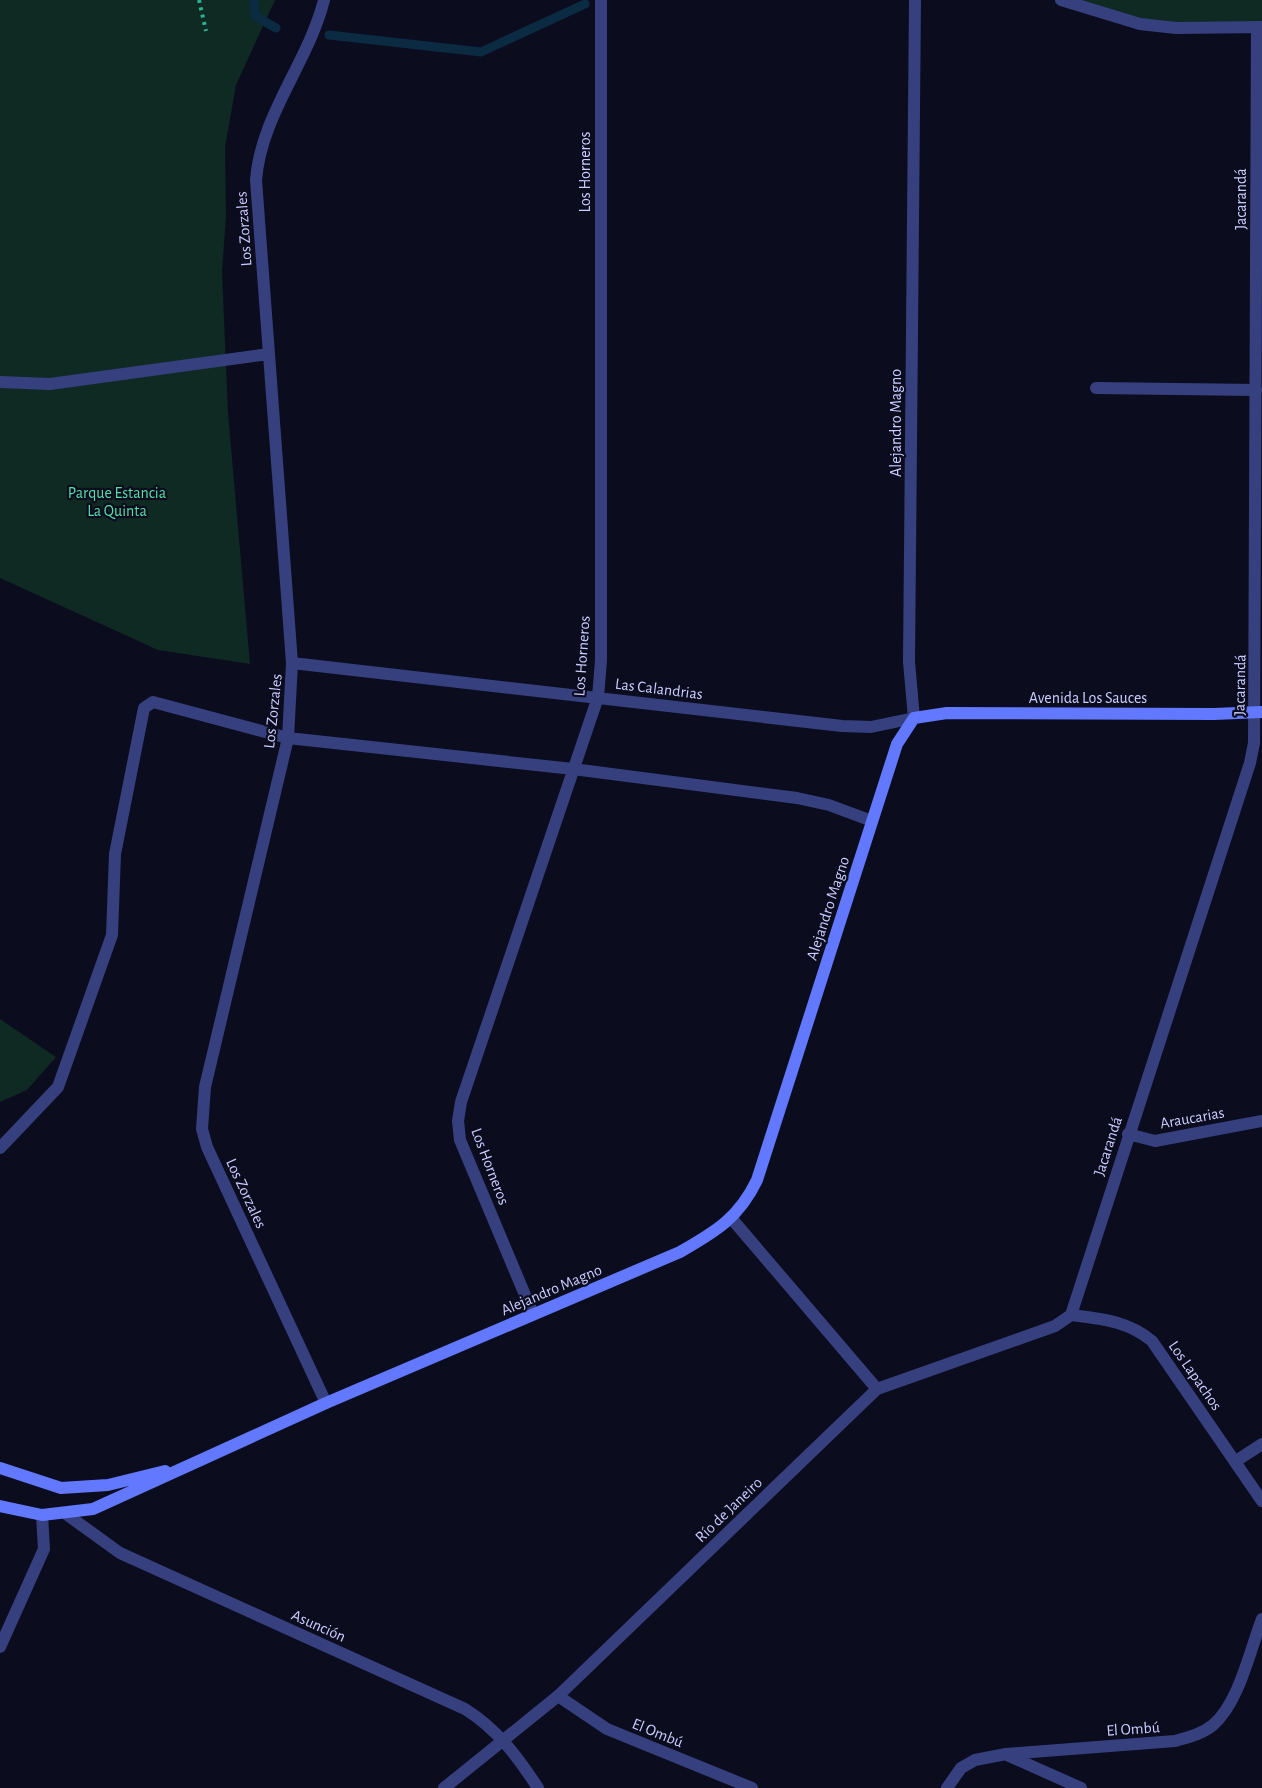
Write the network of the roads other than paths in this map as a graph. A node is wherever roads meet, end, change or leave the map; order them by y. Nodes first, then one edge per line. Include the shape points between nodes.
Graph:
1 (324, 0) edge
2 (601, 0) edge
3 (915, 0) edge
4 (1061, 0) edge
5 (1259, 27) edge
6 (270, 354) junction
7 (0, 382) edge
8 (1096, 388) dead end
9 (1256, 390) junction
10 (292, 663) junction
11 (598, 697) junction
12 (1259, 713) edge
13 (914, 718) junction
14 (288, 738) junction
15 (573, 769) junction
16 (872, 821) junction
17 (1262, 1121) edge
18 (1128, 1134) junction
19 (0, 1148) edge
20 (732, 1219) junction
21 (533, 1314) junction
22 (1071, 1315) junction
23 (877, 1389) junction
24 (326, 1403) junction
25 (1262, 1444) edge
26 (1236, 1461) junction
27 (186, 1466) junction
28 (0, 1468) edge
29 (1262, 1501) edge
30 (0, 1506) edge
31 (66, 1514) junction
32 (42, 1515) junction
33 (1262, 1619) edge
34 (0, 1647) edge
35 (558, 1696) junction
36 (504, 1741) junction
37 (1006, 1754) junction
38 (444, 1788) edge
39 (538, 1788) edge
40 (752, 1788) edge
41 (947, 1788) edge
42 (1081, 1788) edge

1 - 6 street, Los Zorzales via 258,158 256,180
2 - 11 street, Los Horneros
3 - 13 street, Alejandro Magno via 909,662
4 - 5 street via 1140,24 1176,28
5 - 9 street, Jacarandá
6 - 7 street via 50,384
6 - 10 street, Los Zorzales
8 - 9 street
9 - 12 street, Jacarandá
10 - 11 street, Las Calandrias
10 - 14 street, Los Zorzales
11 - 13 street, Las Calandrias via 842,726 871,727
11 - 15 street, Los Horneros
12 - 13 main road, Avenida Los Sauces via 947,713
12 - 18 street, Jacarandá via 1251,763
13 - 16 main road, Alejandro Magno via 897,744
14 - 15 street
14 - 19 street via 153,702 144,708 115,854 112,935 58,1087
14 - 24 street, Los Zorzales via 205,1087 202,1129
15 - 16 street via 797,798
15 - 21 street, Los Horneros via 461,1102 458,1121 460,1140
16 - 20 main road, Alejandro Magno via 757,1180 748,1200
17 - 18 street, Araucarias via 1155,1141
18 - 22 street, Jacarandá
20 - 21 main road, Alejandro Magno via 680,1252
20 - 23 street
21 - 24 main road, Alejandro Magno
22 - 23 street, Río de Janeiro via 1055,1326
22 - 26 street, Los Lapachos via 1118,1322 1138,1329 1152,1341
23 - 35 street, Río de Janeiro
24 - 27 main road, Alejandro Magno
25 - 26 street
26 - 29 street, Los Lapachos
27 - 28 main road via 87,1488 61,1488
27 - 31 main road via 93,1509
30 - 32 main road
31 - 32 main road
31 - 36 street, Asunción via 120,1553 465,1709
32 - 34 street via 44,1549
33 - 37 street, El Ombú via 1229,1708 1197,1735 1175,1741
35 - 36 street, Río de Janeiro
35 - 40 street, El Ombú via 607,1729
36 - 38 street, Río de Janeiro
36 - 39 street, Asunción
37 - 41 street, El Ombú via 975,1760 961,1768
37 - 42 street

